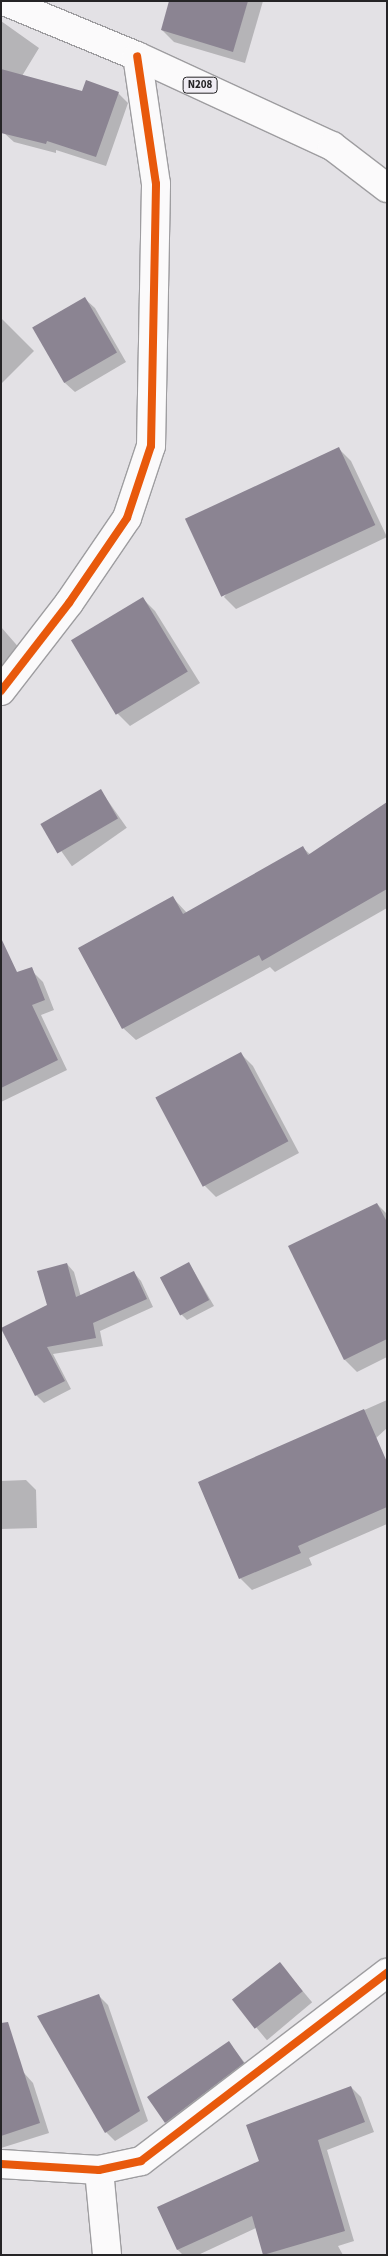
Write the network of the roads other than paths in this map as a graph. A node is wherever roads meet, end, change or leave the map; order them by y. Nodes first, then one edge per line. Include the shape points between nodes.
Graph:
1 (4, 1) edge
2 (137, 56) junction
3 (387, 188) edge
4 (1, 691) edge
5 (387, 1973) edge
6 (1, 2164) edge
7 (99, 2170) junction
8 (108, 2255) edge

1 - 2 main road, N208
2 - 3 main road, N208 via 332,146
2 - 4 main road via 156,184 151,446 127,518 70,603
5 - 7 main road via 141,2161
6 - 7 main road
7 - 8 main road

